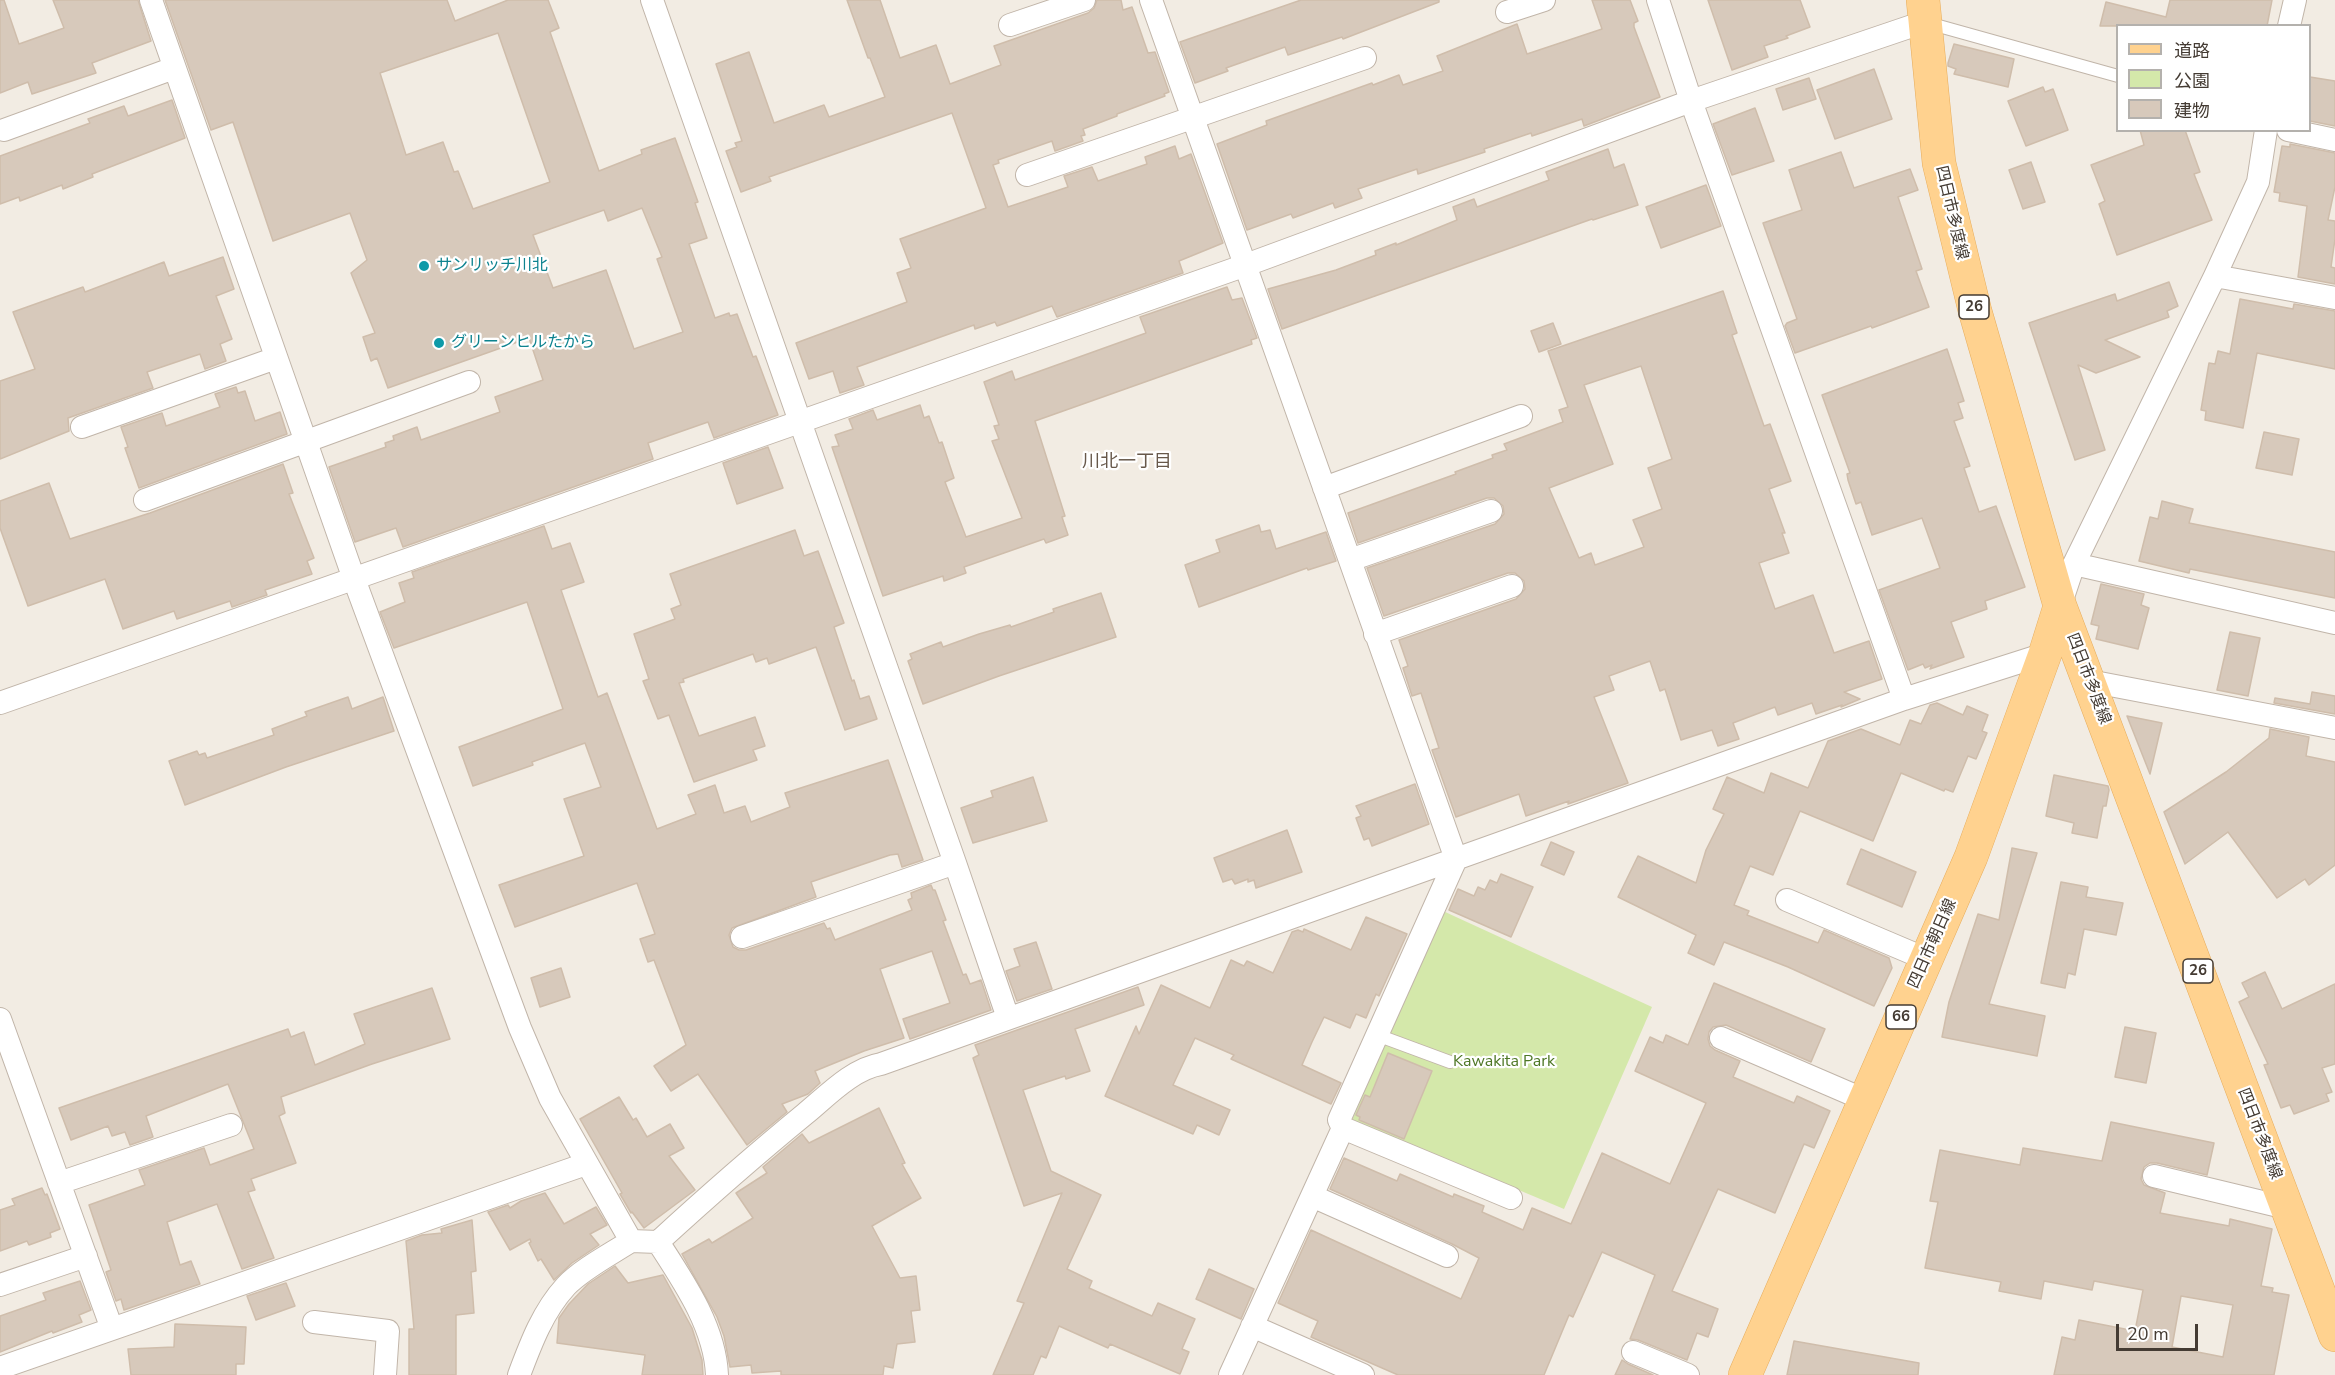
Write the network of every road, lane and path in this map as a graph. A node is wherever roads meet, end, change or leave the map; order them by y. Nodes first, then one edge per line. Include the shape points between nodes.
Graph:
1 (151, 0) edge
2 (652, 0) edge
3 (1084, 0) edge
4 (1150, 0) edge
5 (1544, 0) edge
6 (1658, 0) edge
7 (2295, 0) edge
8 (1924, 11) edge
9 (1507, 12) dead end
10 (2289, 24) edge
11 (1010, 25) dead end
12 (1365, 58) dead end
13 (174, 68) junction
14 (2116, 75) edge
15 (1691, 101) junction
16 (1193, 118) junction
17 (4, 130) dead end
18 (2266, 132) edge
19 (2297, 132) edge
20 (2335, 140) edge
21 (1027, 175) dead end
22 (1246, 265) junction
23 (2215, 276) junction
24 (2335, 298) edge
25 (276, 358) junction
26 (469, 382) dead end
27 (1521, 416) dead end
28 (800, 421) junction
29 (82, 427) dead end
30 (306, 441) junction
31 (1324, 488) junction
32 (145, 500) dead end
33 (1491, 511) dead end
34 (1350, 560) junction
35 (2074, 564) junction
36 (354, 579) junction
37 (1512, 586) dead end
38 (2060, 606) junction
39 (2335, 623) edge
40 (1375, 634) junction
41 (2045, 654) junction
42 (2089, 681) junction
43 (1904, 699) junction
44 (0, 703) edge
45 (2335, 728) edge
46 (1456, 859) junction
47 (956, 863) junction
48 (1787, 900) dead end
49 (742, 937) dead end
50 (1926, 959) junction
51 (1008, 1018) junction
52 (0, 1019) edge
53 (1377, 1035) junction
54 (1721, 1038) dead end
55 (1450, 1062) dead end
56 (1865, 1100) junction
57 (231, 1125) dead end
58 (1343, 1128) junction
59 (586, 1164) junction
60 (2154, 1176) dead end
61 (60, 1183) junction
62 (1312, 1196) junction
63 (1511, 1198) dead end
64 (2287, 1208) junction
65 (631, 1241) junction
66 (658, 1242) junction
67 (86, 1256) junction
68 (1446, 1256) dead end
69 (0, 1285) edge
70 (314, 1322) dead end
71 (1252, 1326) junction
72 (112, 1329) junction
73 (2335, 1335) edge
74 (1633, 1352) dead end
75 (0, 1368) edge
76 (385, 1375) edge
77 (519, 1375) edge
78 (720, 1375) edge
79 (1230, 1375) edge
80 (1363, 1375) edge
81 (1689, 1375) edge
82 (1745, 1375) edge

1 - 13 street
2 - 28 street
3 - 11 street
4 - 16 street
5 - 9 street
6 - 15 street
7 - 10 street
8 - 14 lane
8 - 15 street
8 - 38 main road, 四日市多度線 / 26 via 1939,163 1974,311
12 - 16 street
13 - 17 street
13 - 25 street
15 - 22 street
15 - 43 street
16 - 21 street
16 - 22 street
18 - 23 street via 2258,182
19 - 20 street
22 - 28 street
22 - 31 street
23 - 24 street
23 - 35 street
25 - 29 street
25 - 30 street
26 - 30 street
27 - 31 street
28 - 36 street
28 - 47 street
30 - 32 street
30 - 36 street
31 - 34 street
33 - 34 street
34 - 40 street
35 - 38 street
35 - 39 street
36 - 44 street
36 - 59 street via 520,1028 550,1098
37 - 40 street
38 - 41 main road, 四日市朝日線 / 66
38 - 42 main road, 四日市多度線 / 26
40 - 46 street
41 - 43 street
41 - 50 main road, 四日市朝日線 / 66 via 1971,857
42 - 45 street
42 - 64 main road, 四日市多度線 / 26
43 - 46 street
46 - 51 street
46 - 53 street
47 - 49 street
47 - 51 street
48 - 50 street
50 - 56 main road, 四日市朝日線 / 66
51 - 66 street via 871,1065 761,1151
52 - 61 street
53 - 55 lane
53 - 58 street via 1339,1120
54 - 56 street
56 - 82 main road, 四日市朝日線 / 66
57 - 61 street
58 - 62 street
58 - 63 street
59 - 65 street
59 - 72 street
60 - 64 street
61 - 67 street
62 - 68 street
62 - 71 street
64 - 73 main road, 四日市多度線 / 26
65 - 66 street
65 - 77 street via 568,1284 533,1339
66 - 78 street via 708,1331
67 - 69 street
67 - 72 street
70 - 76 street via 388,1331
71 - 79 street
71 - 80 street
72 - 75 street
74 - 81 street

